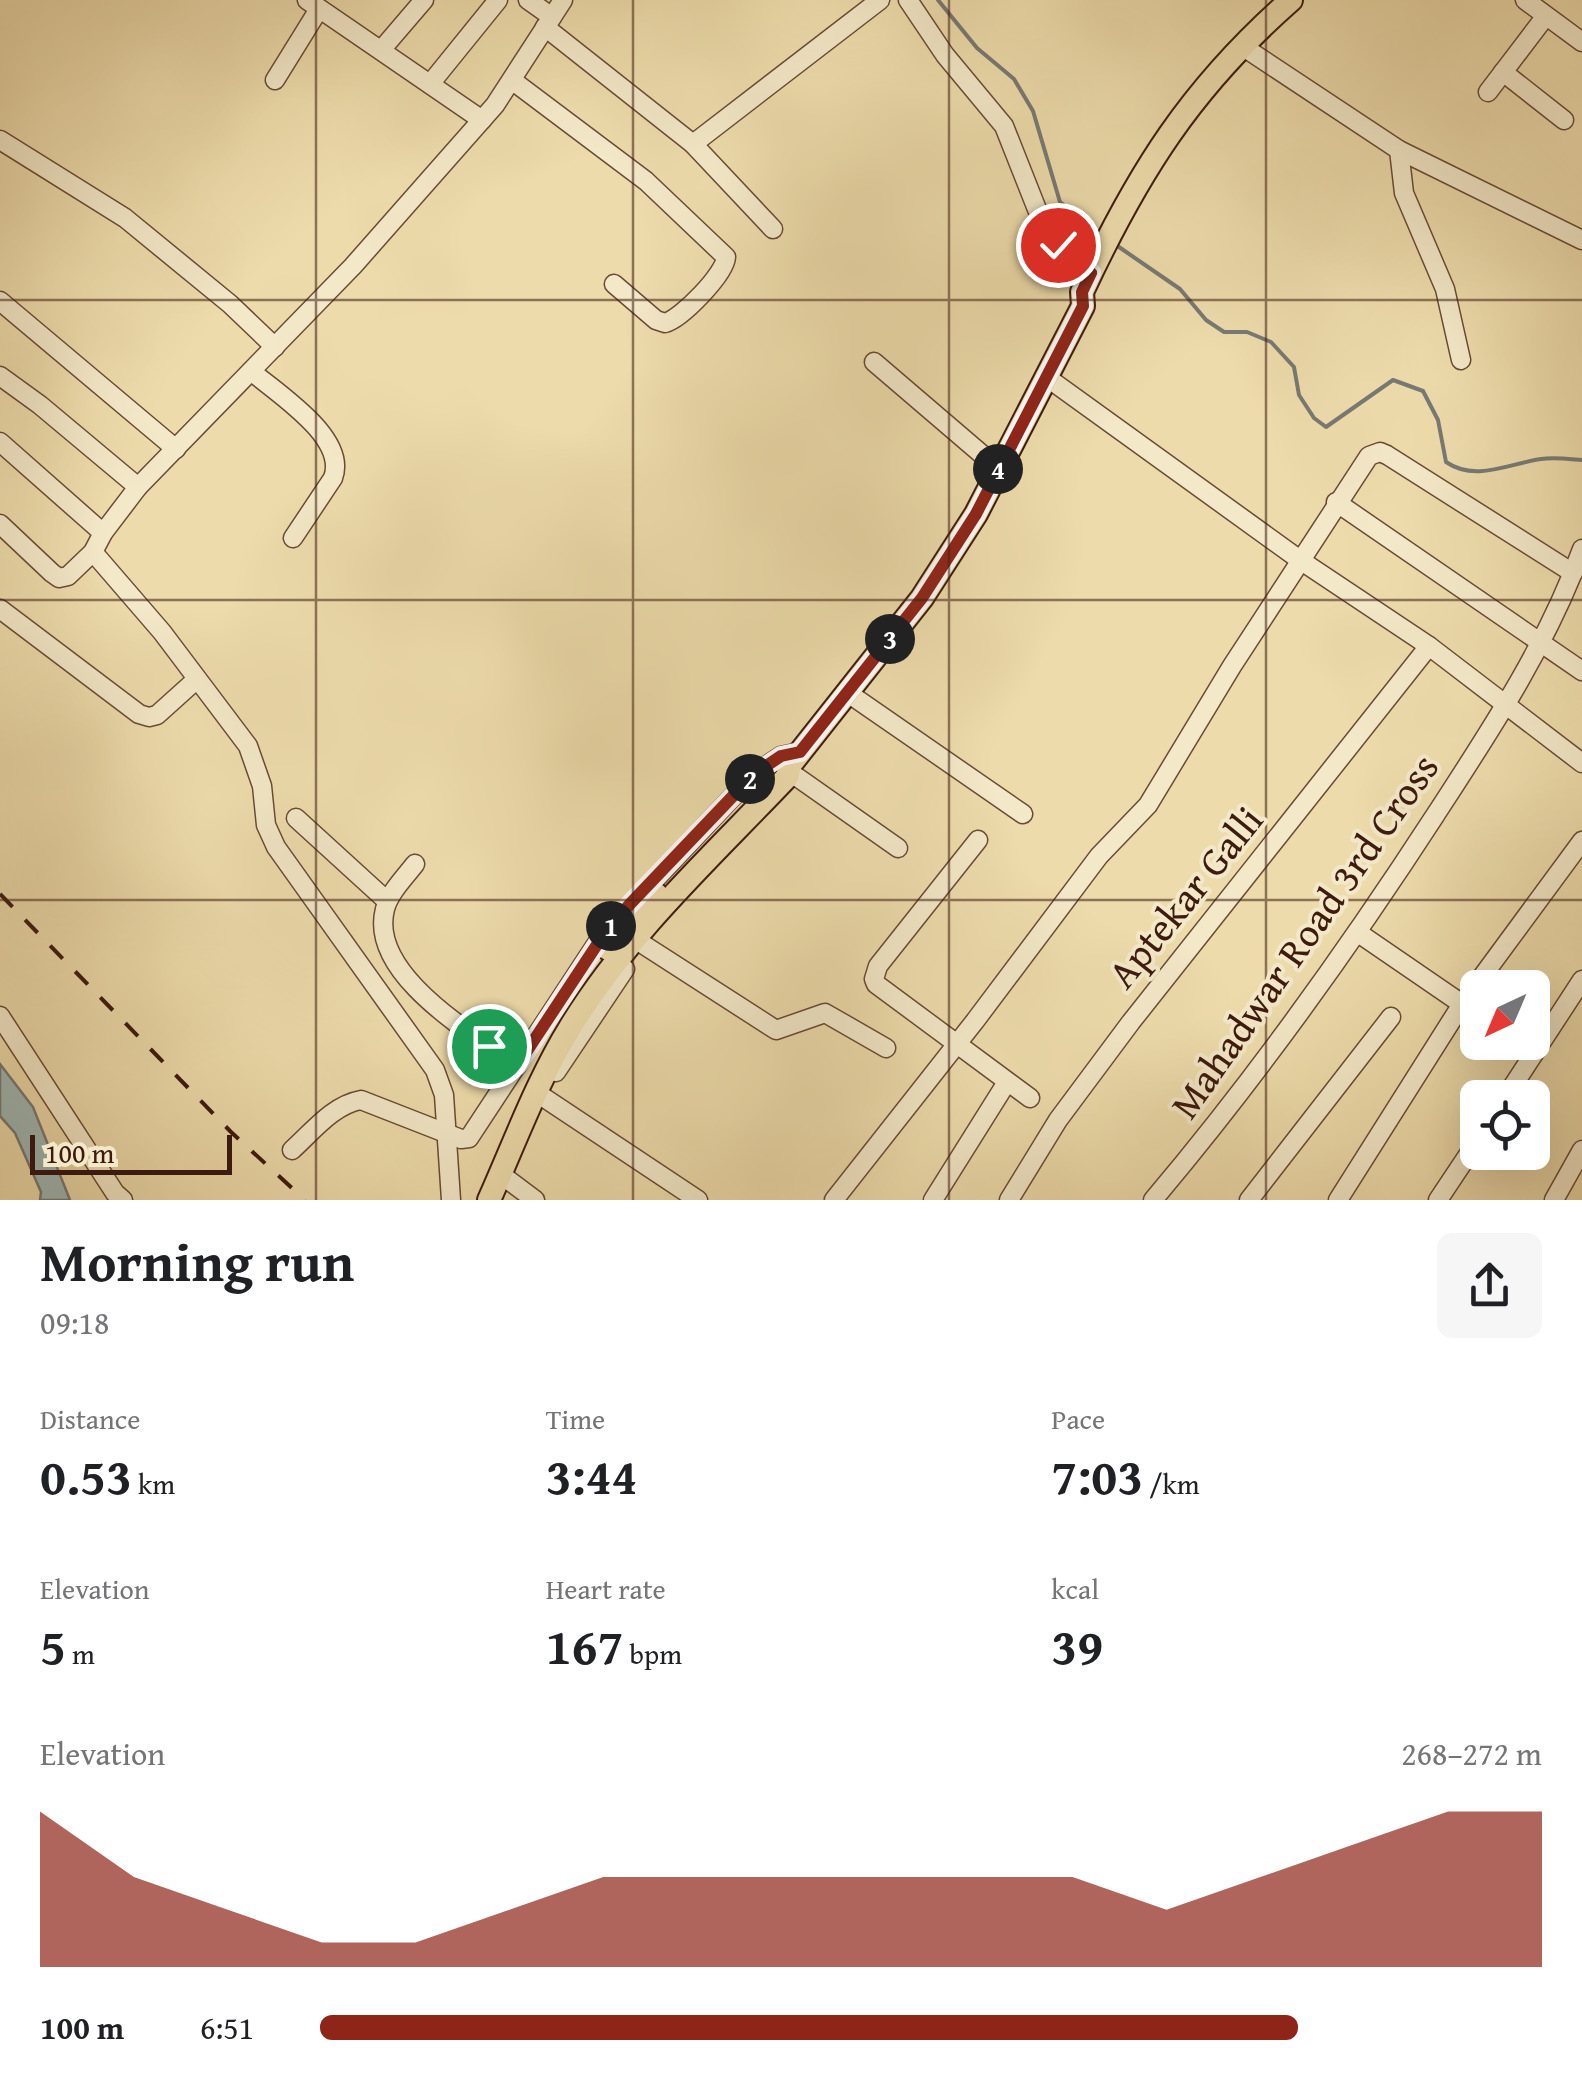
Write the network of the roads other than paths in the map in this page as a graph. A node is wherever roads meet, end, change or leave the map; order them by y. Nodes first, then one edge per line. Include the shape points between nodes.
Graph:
1 (424, 0) edge
2 (498, 0) edge
3 (528, 0) edge
4 (563, 0) edge
5 (880, 0) edge
6 (908, 0) edge
7 (1291, 0) edge
8 (1310, 0) edge
9 (1525, 0) edge
10 (313, 4) edge
11 (1545, 17) junction
12 (548, 22) junction
13 (1582, 42) edge
14 (382, 49) junction
15 (1247, 49) junction
16 (1503, 72) junction
17 (276, 80) dead end
18 (513, 81) junction
19 (430, 84) junction
20 (1488, 92) dead end
21 (482, 120) junction
22 (1564, 120) dead end
23 (0, 140) edge
24 (692, 144) junction
25 (1399, 150) junction
26 (773, 229) dead end
27 (1582, 240) edge
28 (1102, 262) junction
29 (614, 284) dead end
30 (0, 301) edge
31 (275, 347) junction
32 (1460, 360) dead end
33 (874, 362) dead end
34 (252, 372) junction
35 (0, 376) edge
36 (1045, 376) junction
37 (0, 442) edge
38 (176, 449) junction
39 (998, 469) junction
40 (138, 487) junction
41 (1336, 502) junction
42 (0, 524) edge
43 (103, 532) junction
44 (293, 538) dead end
45 (1582, 548) edge
46 (93, 552) junction
47 (1300, 560) junction
48 (1573, 573) junction
49 (0, 609) edge
50 (1542, 644) junction
51 (1428, 646) junction
52 (1582, 671) edge
53 (197, 680) junction
54 (848, 693) junction
55 (1506, 706) junction
56 (1582, 762) edge
57 (796, 765) junction
58 (1023, 814) dead end
59 (296, 818) dead end
60 (978, 840) dead end
61 (1582, 841) edge
62 (898, 848) dead end
63 (415, 864) dead end
64 (388, 902) junction
65 (1357, 932) junction
66 (644, 944) junction
67 (1487, 970) edge
68 (1582, 980) edge
69 (1460, 1003) edge
70 (1460, 1007) edge
71 (0, 1016) edge
72 (1391, 1017) dead end
73 (957, 1044) junction
74 (886, 1048) dead end
75 (517, 1066) junction
76 (1517, 1080) edge
77 (1006, 1082) junction
78 (543, 1098) junction
79 (1030, 1098) dead end
80 (448, 1134) junction
81 (292, 1150) dead end
82 (1582, 1150) edge
83 (1460, 1167) edge
84 (507, 1179) junction
85 (124, 1200) edge
86 (451, 1200) edge
87 (473, 1200) edge
88 (488, 1200) edge
89 (499, 1200) edge
90 (535, 1200) edge
91 (698, 1200) edge
92 (834, 1200) edge
93 (933, 1200) edge
94 (1009, 1200) edge
95 (1153, 1200) edge
96 (1249, 1200) edge
97 (1338, 1200) edge
98 (1438, 1200) edge
99 (1554, 1200) edge

1 - 14 street
2 - 19 street
3 - 12 street
4 - 12 street
5 - 24 street
6 - 28 street via 1004,126 1046,232
7 - 15 main road
8 - 15 main road
9 - 11 street
10 - 14 street
10 - 17 street
11 - 13 street
11 - 16 street
12 - 18 street
12 - 24 street
14 - 19 street
15 - 25 street
15 - 28 main road via 1171,130
16 - 20 street
16 - 22 street
18 - 21 street
18 - 29 street via 646,181 726,258 680,315 665,323
19 - 21 street
21 - 31 street
23 - 31 street via 125,218
24 - 26 street
25 - 27 street
25 - 32 street via 1404,193 1444,289
28 - 36 main road
30 - 38 street
31 - 34 street
33 - 39 street
34 - 38 street
34 - 44 street via 313,424 334,454 333,478
35 - 40 street
36 - 39 main road
36 - 47 street
37 - 43 street
38 - 40 street
39 - 54 main road via 922,598
40 - 43 street
41 - 47 street
41 - 48 street via 1369,456 1380,452
41 - 50 street
42 - 46 street via 58,578
43 - 46 street
45 - 48 street, Mahadwar Road 3rd Cross
46 - 53 street
47 - 51 street
47 - 73 street via 1148,806 1099,856
48 - 50 street, Mahadwar Road 3rd Cross
49 - 53 street via 139,714 157,714
50 - 52 street
50 - 55 street, Mahadwar Road 3rd Cross
51 - 55 street
51 - 94 street, Aptekar Galli via 1131,1022
53 - 80 street via 248,746 276,847 435,1070
54 - 57 main road
54 - 58 street
55 - 56 street
55 - 65 street, Mahadwar Road 3rd Cross
57 - 62 street
57 - 66 street
57 - 75 street via 781,756 754,774 630,904
57 - 87 main road via 777,768 603,956 520,1092
57 - 88 main road via 599,986 543,1078
59 - 64 street
60 - 73 street via 874,973 876,984
61 - 67 street
63 - 64 street
64 - 75 street via 384,941 397,969
65 - 69 street
65 - 95 street, Mahadwar Road 3rd Cross
66 - 74 street via 776,1030 824,1013
66 - 78 street
68 - 76 street
70 - 97 street
71 - 85 street
72 - 96 street
73 - 77 street
73 - 92 street
75 - 80 street via 474,1133 462,1139
77 - 79 street
77 - 93 street
78 - 84 street
78 - 91 street
80 - 81 street via 361,1100 348,1102
80 - 86 street
82 - 99 street
83 - 98 street
84 - 89 street
84 - 90 street

